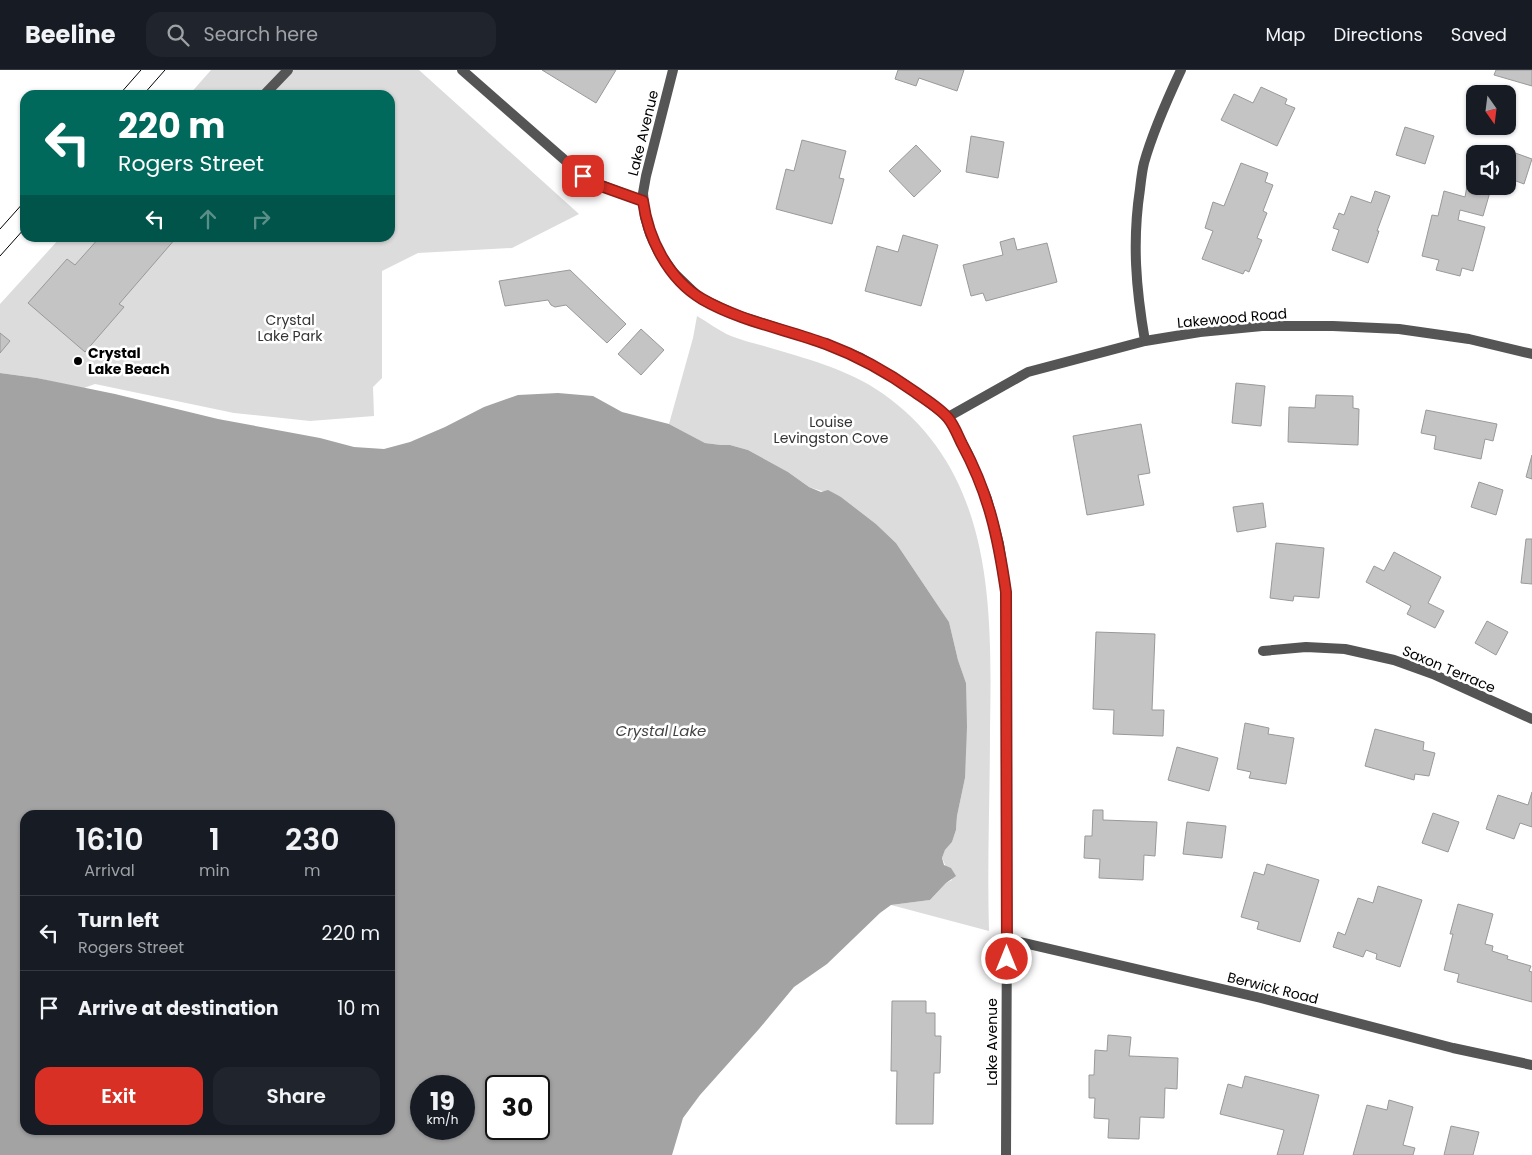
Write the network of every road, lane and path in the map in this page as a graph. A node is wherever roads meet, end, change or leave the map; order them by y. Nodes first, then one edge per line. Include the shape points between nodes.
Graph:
1 (288, 70) edge
2 (462, 70) edge
3 (673, 70) edge
4 (1180, 70) edge
5 (269, 90) edge
6 (643, 201) junction
7 (1145, 341) junction
8 (1532, 354) edge
9 (948, 417) junction
10 (1263, 651) dead end
11 (1532, 719) edge
12 (1007, 939) junction
13 (1532, 1065) edge
14 (1006, 1155) edge

1 - 5 street
2 - 6 street via 583,176
3 - 6 street, Lake Avenue via 646,176
4 - 7 street via 1144,164 1137,206 1134,255
6 - 9 street, Lake Avenue via 650,234 658,250 673,272 700,298 737,315 861,358
7 - 8 street, Lakewood Road via 1262,326 1333,326 1398,329 1460,338
7 - 9 street, Lakewood Road via 1028,372
9 - 12 street, Lake Avenue via 987,499 999,544 1006,592
10 - 11 street, Saxon Terrace via 1306,647 1345,649 1394,660
12 - 13 street, Berwick Road
12 - 14 street, Lake Avenue

